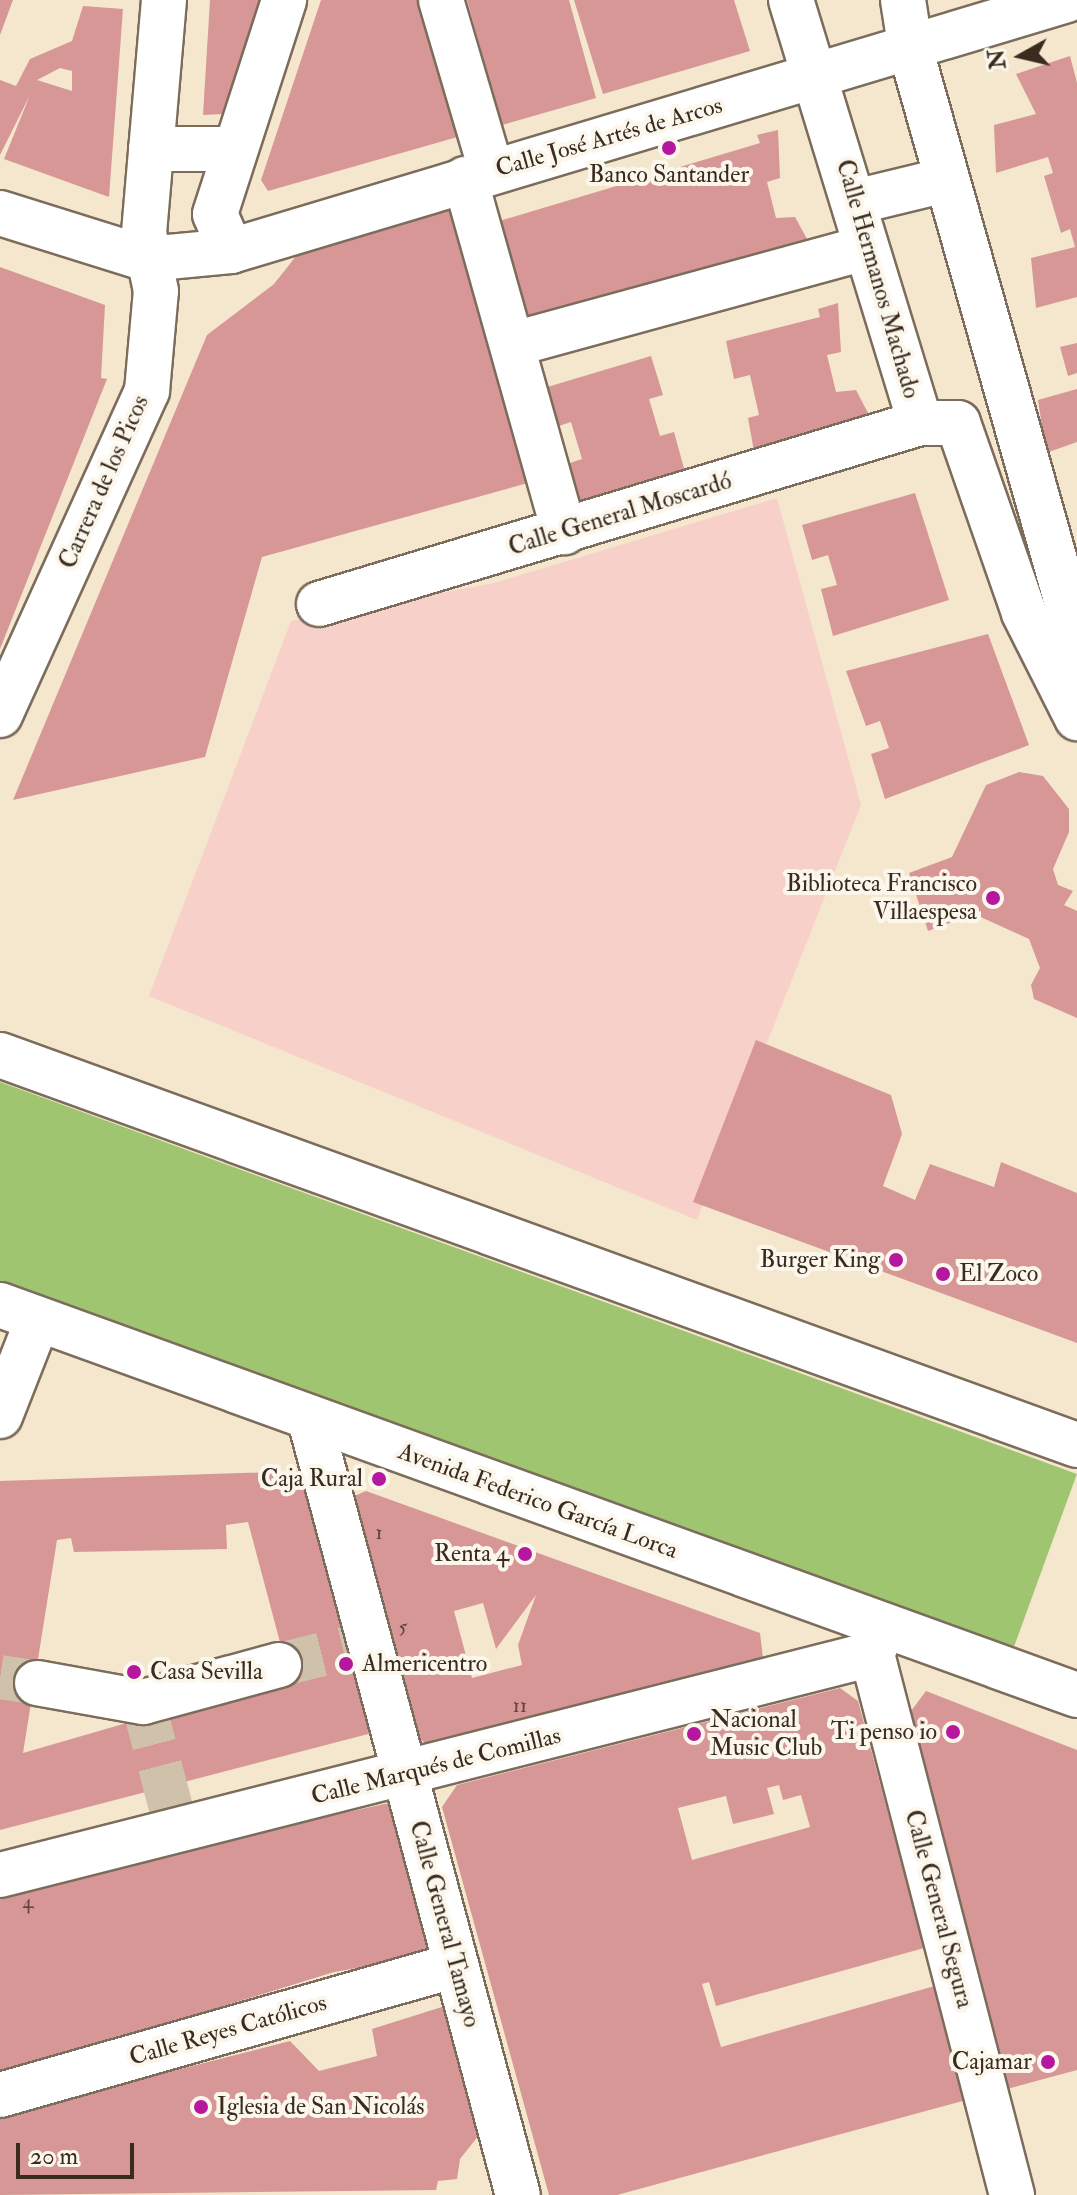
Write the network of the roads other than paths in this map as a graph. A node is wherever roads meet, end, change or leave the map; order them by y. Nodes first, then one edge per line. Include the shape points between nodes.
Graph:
1 (164, 0) edge
2 (284, 0) edge
3 (441, 0) edge
4 (791, 0) edge
5 (903, 0) edge
6 (1067, 0) edge
7 (911, 51) junction
8 (819, 78) junction
9 (151, 149) junction
10 (231, 149) junction
11 (478, 174) junction
12 (946, 180) junction
13 (855, 202) junction
14 (0, 213) edge
15 (866, 248) junction
16 (231, 251) junction
17 (147, 259) junction
18 (514, 344) junction
19 (1012, 405) junction
20 (939, 423) junction
21 (564, 532) junction
22 (319, 604) dead end
23 (1075, 714) edge
24 (0, 715) edge
25 (0, 1055) edge
26 (19, 1312) edge
27 (0, 1416) edge
28 (310, 1420) junction
29 (1077, 1445) edge
30 (878, 1639) junction
31 (279, 1665) tunnel mouth
32 (37, 1683) tunnel mouth
33 (1077, 1695) edge
34 (405, 1776) junction
35 (0, 1875) edge
36 (456, 1965) junction
37 (0, 2095) edge
38 (518, 2195) edge
39 (1012, 2195) edge

1 - 9 street, Carrera de los Picos
2 - 10 street
3 - 11 street
4 - 8 street, Calle Hermanos Machado
5 - 7 street, Calle Hermanos Machado
6 - 7 street, Calle José Artés de Arcos
7 - 8 street, Calle José Artés de Arcos
7 - 12 street, Calle Hermanos Machado
8 - 11 street, Calle José Artés de Arcos
8 - 13 street, Calle Hermanos Machado
9 - 10 street
9 - 17 street, Carrera de los Picos
10 - 16 street via 215,214
11 - 16 street, Calle José Artés de Arcos
11 - 18 street
12 - 13 street
12 - 19 street, Calle Hermanos Machado
13 - 15 street, Calle Hermanos Machado
14 - 17 street
15 - 18 street
15 - 20 street, Calle Hermanos Machado
16 - 17 street, Calle José Artés de Arcos
17 - 24 street, Carrera de los Picos via 156,291 147,391
18 - 21 street
19 - 20 street, Calle General Moscardó
19 - 23 street, Calle Hermanos Machado via 1067,603
20 - 21 street, Calle General Moscardó
20 - 23 street, Calle Hermanos Machado
21 - 22 street, Calle General Moscardó
25 - 29 street
26 - 27 street
26 - 28 street, Avenida Federico García Lorca
28 - 30 street, Avenida Federico García Lorca
28 - 34 street, Calle General Tamayo
30 - 33 street, Avenida Federico García Lorca
30 - 34 street, Calle Marqués de Comillas
30 - 39 street, Calle General Segura
31 - 32 street via 143,1702
34 - 35 street, Calle Marqués de Comillas
34 - 36 street, Calle General Tamayo
36 - 37 street, Calle Reyes Católicos
36 - 38 street, Calle General Tamayo

